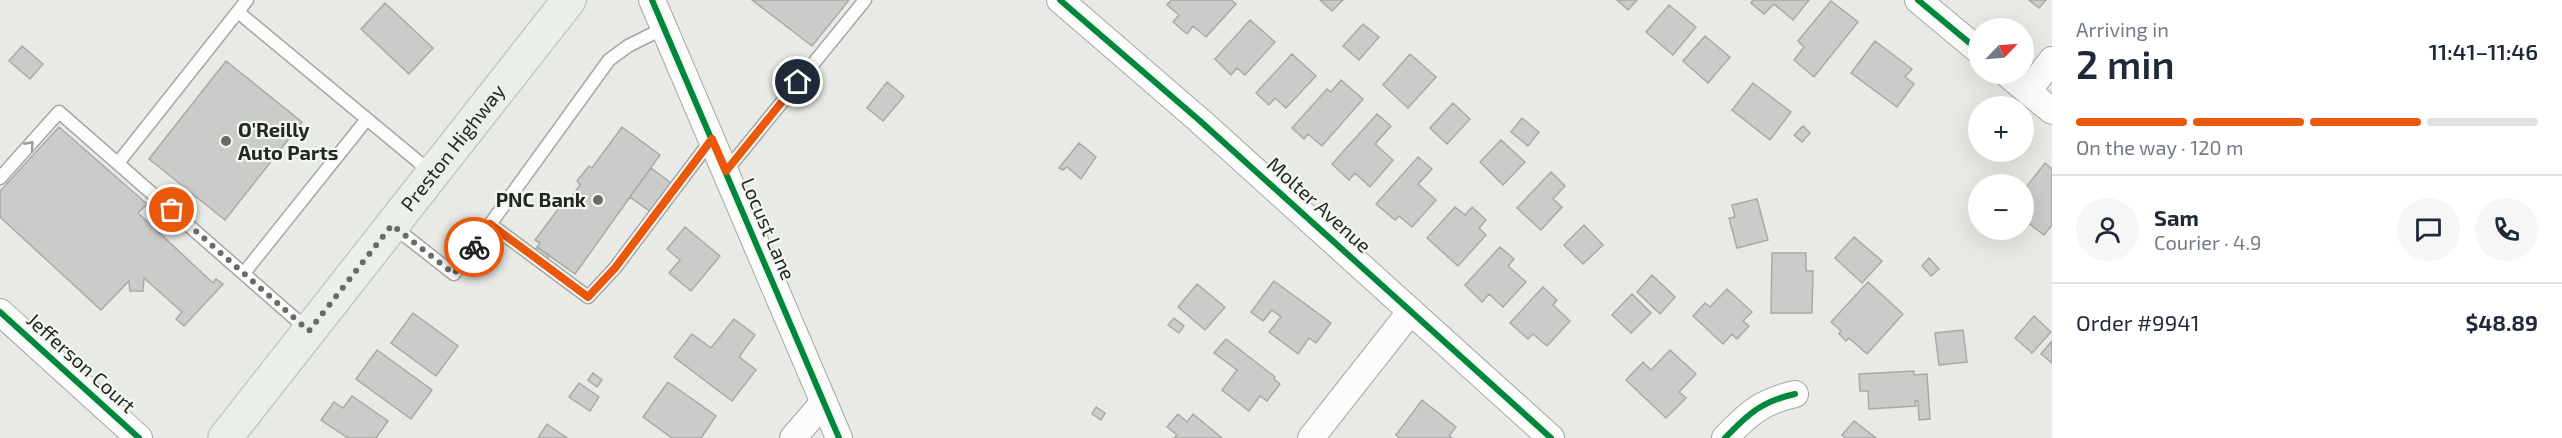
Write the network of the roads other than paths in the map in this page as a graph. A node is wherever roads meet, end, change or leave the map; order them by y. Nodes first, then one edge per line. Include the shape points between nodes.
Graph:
1 (247, 0) edge
2 (569, 0) edge
3 (865, 0) edge
4 (1060, 0) edge
5 (1918, 0) edge
6 (658, 9) edge
7 (238, 12) junction
8 (1968, 42) edge
9 (2052, 60) edge
10 (2019, 84) edge
11 (2028, 91) junction
12 (2052, 111) edge
13 (367, 119) junction
14 (712, 139) junction
15 (118, 163) junction
16 (726, 171) junction
17 (432, 173) junction
18 (0, 178) edge
19 (490, 224) junction
20 (392, 225) junction
21 (244, 273) junction
22 (1411, 311) junction
23 (0, 312) edge
24 (309, 331) junction
25 (1796, 394) dead end
26 (824, 402) junction
27 (139, 438) edge
28 (225, 438) edge
29 (793, 438) edge
30 (838, 438) edge
31 (1311, 438) edge
32 (1551, 438) edge
33 (1725, 438) edge

1 - 7 lane
2 - 17 main road, Preston Highway
3 - 16 lane
4 - 22 street, Molter Avenue
5 - 8 street
6 - 14 street, Locust Lane
6 - 19 lane via 628,46 609,60
7 - 13 lane
7 - 15 lane
9 - 11 street
10 - 11 street
11 - 12 street
13 - 17 lane
13 - 21 lane
14 - 16 street, Locust Lane
14 - 19 lane via 615,268 588,297
18 -> 15 lane via 59,112
15 - 21 lane
16 - 26 street, Locust Lane
17 - 20 main road, Preston Highway
19 - 20 lane via 454,274
20 - 24 main road, Preston Highway
21 - 24 lane
22 - 31 street
22 - 32 street, Molter Avenue
23 - 27 street, Jefferson Court
24 - 28 main road, Preston Highway
25 - 33 street via 1773,399 1748,414
26 - 29 street
26 - 30 street, Locust Lane

